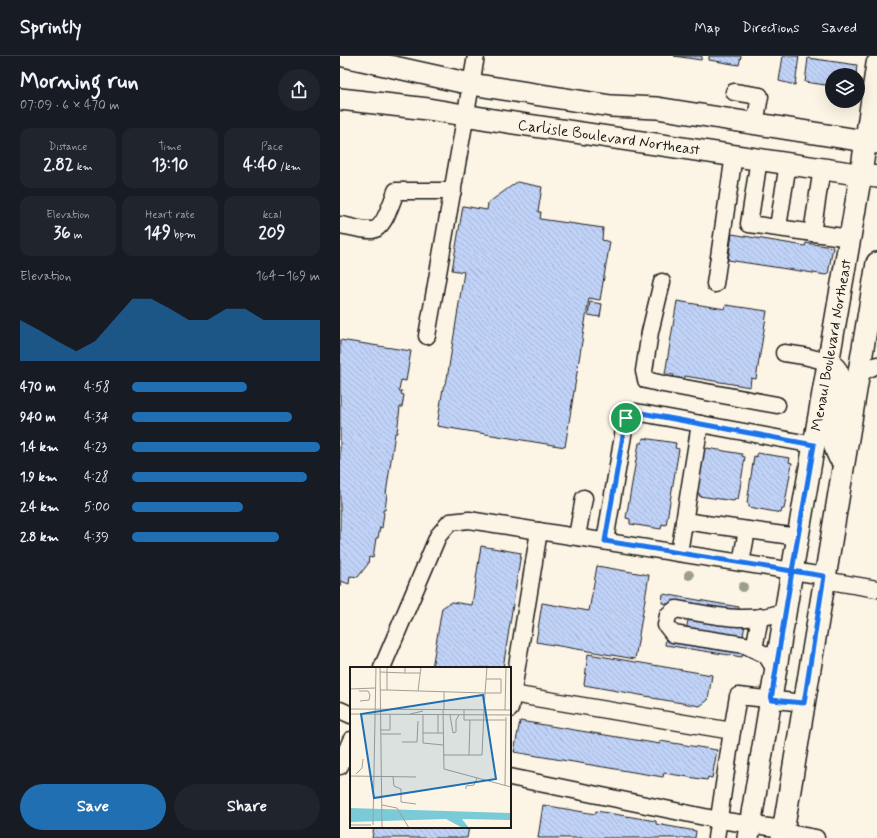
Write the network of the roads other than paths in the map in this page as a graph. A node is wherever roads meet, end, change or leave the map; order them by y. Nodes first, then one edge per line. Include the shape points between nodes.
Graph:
1 (344, 56) edge
2 (476, 56) edge
3 (378, 60) edge
4 (877, 64) edge
5 (472, 84) junction
6 (734, 92) dead end
7 (340, 99) edge
8 (466, 115) junction
9 (755, 124) junction
10 (871, 142) edge
11 (734, 155) junction
12 (759, 159) junction
13 (788, 163) junction
14 (822, 168) junction
15 (869, 175) edge
16 (453, 191) junction
17 (340, 224) edge
18 (778, 227) junction
19 (812, 233) junction
20 (850, 238) junction
21 (877, 263) edge
22 (662, 282) dead end
23 (715, 284) dead end
24 (427, 336) dead end
25 (871, 340) edge
26 (784, 353) dead end
27 (828, 362) junction
28 (877, 365) edge
29 (858, 374) junction
30 (777, 405) dead end
31 (700, 424) junction
32 (814, 445) junction
33 (843, 464) junction
34 (584, 498) dead end
35 (684, 521) junction
36 (746, 530) junction
37 (539, 531) junction
38 (577, 536) junction
39 (798, 537) junction
40 (605, 541) junction
41 (679, 553) junction
42 (742, 563) junction
43 (792, 571) junction
44 (824, 578) junction
45 (877, 589) edge
46 (785, 611) junction
47 (760, 617) junction
48 (754, 649) junction
49 (382, 667) edge
50 (776, 671) junction
51 (771, 700) junction
52 (511, 701) edge
53 (804, 703) junction
54 (340, 710) edge
55 (350, 715) edge
56 (732, 731) junction
57 (350, 742) edge
58 (340, 766) edge
59 (511, 777) edge
60 (719, 820) junction
61 (750, 831) edge
62 (782, 833) edge
63 (716, 838) edge
64 (816, 838) edge

1 - 3 main road, Carlisle Boulevard Northeast
2 - 5 street
3 - 5 main road, Carlisle Boulevard Northeast
4 - 10 main road, Menaul Boulevard Northeast
5 - 8 street
5 - 9 main road, Carlisle Boulevard Northeast via 611,106 657,108
6 - 9 street via 760,96
7 - 8 main road, Carlisle Boulevard Northeast
8 - 11 main road, Carlisle Boulevard Northeast
8 - 16 street
9 - 10 main road, Carlisle Boulevard Northeast
10 - 15 main road, Menaul Boulevard Northeast
11 - 12 main road, Carlisle Boulevard Northeast
11 - 23 street
12 - 13 main road, Carlisle Boulevard Northeast
12 - 18 street via 749,224
13 - 14 main road, Carlisle Boulevard Northeast
13 - 18 street
14 - 15 main road, Carlisle Boulevard Northeast
14 - 19 street
15 - 20 main road, Menaul Boulevard Northeast
16 - 17 street via 396,190 380,226 372,230
16 - 24 street
18 - 19 street
19 - 20 street
20 - 27 main road, Menaul Boulevard Northeast
21 - 25 main road, Menaul Boulevard Northeast
22 - 30 street via 648,340 644,371 646,380
25 - 29 main road, Menaul Boulevard Northeast
26 - 27 street
27 - 32 main road, Menaul Boulevard Northeast
27 - 33 main road via 835,367 839,376 840,390 833,435 836,451
28 - 29 street
29 - 33 main road, Menaul Boulevard Northeast
31 - 32 street
31 - 35 street
31 - 40 street via 636,412 626,418
32 - 39 main road, Menaul Boulevard Northeast
33 - 44 main road, Menaul Boulevard Northeast
34 - 38 street
35 - 36 street
35 - 41 street
36 - 39 street
36 - 42 street
37 - 38 street
37 - 49 street via 470,520 450,522 438,536
37 - 52 street
38 - 40 street
39 - 43 main road, Menaul Boulevard Northeast
40 - 41 street
41 - 42 street
42 - 43 street
43 - 44 street
43 - 46 main road, Menaul Boulevard Northeast
44 - 45 street
44 - 53 main road, Menaul Boulevard Northeast
46 - 47 street via 773,616
46 - 50 main road, Menaul Boulevard Northeast
47 - 48 street
47 - 48 street via 737,619 676,609 668,615 666,625 673,634 745,644
48 - 50 street via 766,655
50 - 51 main road, Menaul Boulevard Northeast
51 - 53 street
51 - 56 street via 738,696
51 - 61 main road, Menaul Boulevard Northeast
52 - 56 street
53 - 62 main road, Menaul Boulevard Northeast
54 - 55 street
56 - 60 street
57 - 58 street
59 - 60 street
60 - 61 street
60 - 63 street
61 - 62 street
62 - 64 street

